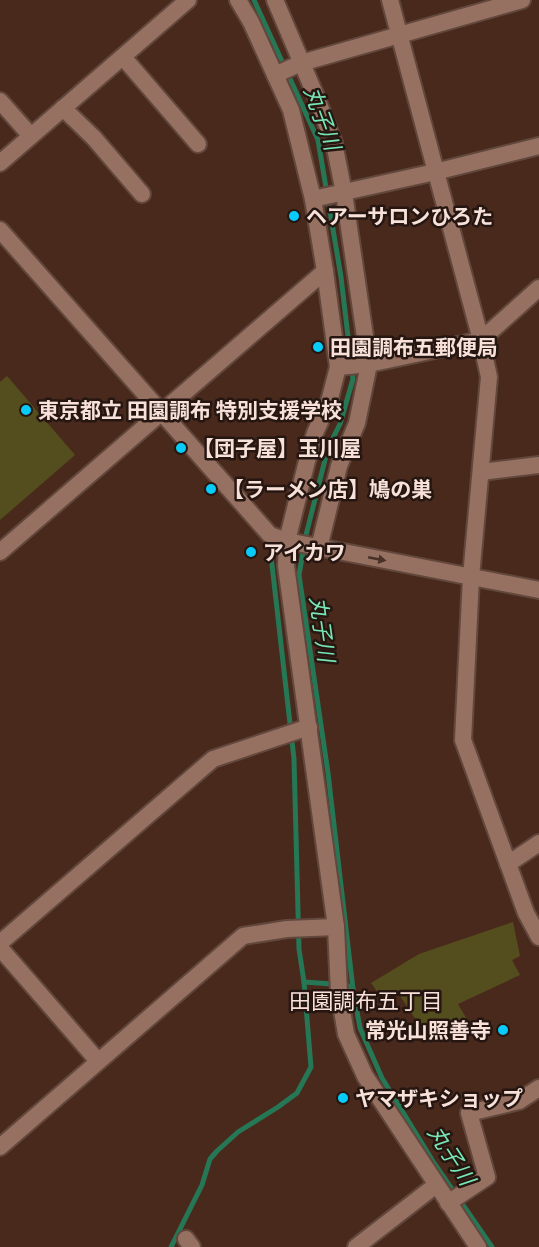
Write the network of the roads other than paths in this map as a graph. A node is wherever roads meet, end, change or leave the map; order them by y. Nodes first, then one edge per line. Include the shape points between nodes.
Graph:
1 (188, 0) edge
2 (238, 0) edge
3 (275, 0) edge
4 (390, 0) edge
5 (522, 0) edge
6 (400, 35) junction
7 (123, 57) junction
8 (301, 63) junction
9 (275, 75) junction
10 (0, 100) edge
11 (63, 108) junction
12 (31, 136) junction
13 (198, 144) dead end
14 (539, 146) edge
15 (0, 163) edge
16 (435, 172) junction
17 (344, 193) junction
18 (142, 194) dead end
19 (313, 199) junction
20 (0, 230) edge
21 (325, 271) junction
22 (539, 288) edge
23 (481, 340) junction
24 (369, 364) junction
25 (338, 367) junction
26 (161, 412) junction
27 (539, 465) edge
28 (481, 472) junction
29 (287, 542) junction
30 (320, 548) junction
31 (0, 552) edge
32 (471, 577) junction
33 (539, 590) edge
34 (299, 730) junction
35 (539, 843) edge
36 (508, 864) junction
37 (336, 927) junction
38 (539, 937) edge
39 (0, 943) edge
40 (0, 948) edge
41 (98, 1061) junction
42 (539, 1088) edge
43 (0, 1147) edge
44 (436, 1185) junction
45 (448, 1203) junction
46 (356, 1247) edge
47 (478, 1247) edge

1 - 7 street
2 - 9 street
3 - 8 street
4 - 6 street
5 - 6 street
6 - 8 street
6 - 16 street
7 - 11 street
7 - 13 street
8 - 9 street
8 - 17 street via 334,143
9 - 19 street via 291,110
10 - 12 street
11 - 12 street
11 - 18 street
12 - 15 street
14 - 16 street
16 - 17 street
16 - 23 street
17 - 19 street
17 - 24 street
19 - 21 street
20 - 26 street
21 - 25 street
21 - 26 street
22 - 23 street
23 - 24 street
23 - 28 street via 489,377
24 - 25 street
24 - 30 street via 357,423 339,466
25 - 29 street via 312,442
26 - 29 street via 270,535
26 - 31 street
27 - 28 street
28 - 32 street
29 - 30 street
29 - 34 street
30 -> 32 street
32 - 33 street
32 - 36 street via 463,740
34 - 37 street
34 - 39 street via 213,759
35 - 36 street
36 - 38 street
37 - 41 street via 243,936
37 - 44 street via 339,993 346,1034 365,1076
40 - 41 street
41 - 43 street
42 - 45 street via 519,1101 470,1113 487,1177
44 - 45 street
44 - 46 street
45 - 47 street

